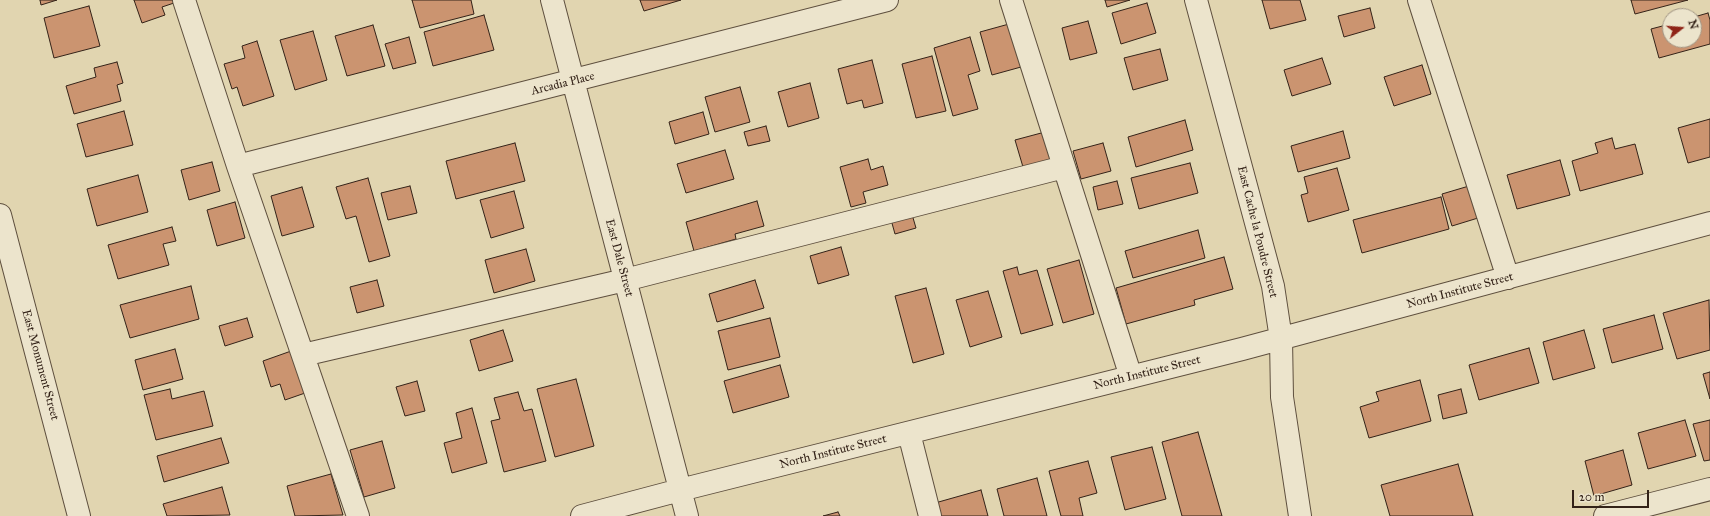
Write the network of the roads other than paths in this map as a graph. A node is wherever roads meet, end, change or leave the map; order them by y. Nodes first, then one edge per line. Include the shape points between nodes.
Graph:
1 (184, 0) edge
2 (552, 0) edge
3 (887, 0) edge
4 (1011, 0) edge
5 (1196, 0) edge
6 (1419, 0) edge
7 (573, 82) junction
8 (238, 166) junction
9 (1064, 167) junction
10 (0, 215) edge
11 (1710, 223) edge
12 (1508, 278) junction
13 (625, 280) junction
14 (1281, 339) junction
15 (303, 355) junction
16 (1131, 377) junction
17 (909, 433) junction
18 (1710, 489) edge
19 (680, 490) junction
20 (79, 516) edge
21 (358, 516) edge
22 (582, 516) edge
23 (686, 516) edge
24 (930, 516) edge
25 (1300, 516) edge
26 (1605, 516) edge

1 - 8 street
2 - 7 street, East Dale Street
3 - 7 street, Arcadia Place
4 - 9 street
5 - 14 street, East Cache la Poudre Street via 1273,286
6 - 12 street
7 - 8 street, Arcadia Place
7 - 13 street, East Dale Street
8 - 15 street
9 - 13 street
9 - 16 street
10 - 20 street, East Monument Street
11 - 12 street, North Institute Street
12 - 14 street, North Institute Street
13 - 15 street
13 - 19 street, East Dale Street
14 - 16 street, North Institute Street
14 - 25 street, East Cache la Poudre Street via 1282,397
15 - 21 street
16 - 17 street, North Institute Street
17 - 19 street, North Institute Street
17 - 24 street
18 - 26 street
19 - 22 street, North Institute Street
19 - 23 street, East Dale Street

